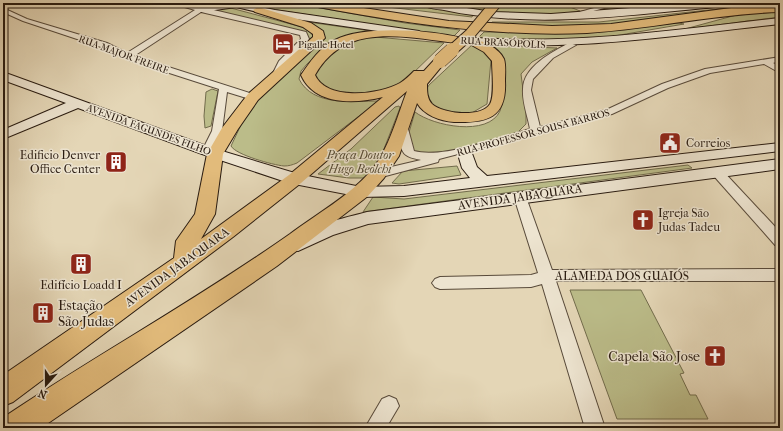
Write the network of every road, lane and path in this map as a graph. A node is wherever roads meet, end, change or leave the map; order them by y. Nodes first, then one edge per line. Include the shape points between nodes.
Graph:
1 (174, 3) edge
2 (313, 3) edge
3 (345, 3) edge
4 (423, 3) edge
5 (489, 3) edge
6 (496, 3) edge
7 (619, 3) edge
8 (728, 3) edge
9 (767, 3) edge
10 (231, 4) edge
11 (201, 9) junction
12 (780, 9) edge
13 (3, 10) edge
14 (258, 10) junction
15 (741, 12) junction
16 (572, 15) junction
17 (780, 21) edge
18 (654, 36) junction
19 (458, 40) junction
20 (472, 42) junction
21 (572, 45) junction
22 (128, 56) junction
23 (780, 59) edge
24 (437, 61) junction
25 (765, 61) junction
26 (693, 66) dead end
27 (780, 70) edge
28 (704, 72) junction
29 (3, 76) edge
30 (275, 77) junction
31 (414, 83) junction
32 (223, 89) junction
33 (253, 97) junction
34 (78, 103) junction
35 (402, 125) junction
36 (536, 132) junction
37 (3, 135) edge
38 (780, 147) edge
39 (465, 151) junction
40 (211, 152) junction
41 (725, 154) junction
42 (445, 155) junction
43 (780, 164) edge
44 (717, 172) junction
45 (378, 174) junction
46 (295, 179) junction
47 (482, 182) junction
48 (361, 192) junction
49 (520, 197) junction
50 (780, 241) edge
51 (269, 260) junction
52 (184, 262) junction
53 (780, 275) edge
54 (547, 276) junction
55 (440, 283) dead end
56 (4, 390) edge
57 (389, 406) dead end
58 (15, 428) edge
59 (375, 428) edge
60 (595, 428) edge

1 - 11 street
2 - 15 highway via 423,22 510,30 606,28
3 - 9 highway via 447,17 551,22 619,19 739,4
4 - 16 street via 477,14
5 - 24 main road
6 - 24 main road, bridge via 470,34
7 - 16 street
8 - 16 street
10 - 11 street
10 - 14 street, RUA BRASÓPOLIS
11 - 22 street
11 - 30 street via 302,34 305,38 285,60
12 - 15 highway
13 - 22 street, RUA MAJOR FREIRE via 25,20 104,44
14 - 19 street, RUA BRASÓPOLIS
14 - 30 main road via 307,26 319,33 316,42
15 - 18 highway
17 - 18 street, RUA BRASÓPOLIS
18 - 21 street, RUA BRASÓPOLIS
19 - 20 street, RUA BRASÓPOLIS
19 - 31 main road via 380,34 348,38 334,45 308,75 314,86 350,98 372,96
20 - 21 street, RUA BRASÓPOLIS
20 - 31 main road via 493,52 498,60 497,102 492,110 465,117 439,114 429,110 424,104
21 - 36 street via 550,56 529,78 526,90
22 - 32 street, RUA MAJOR FREIRE
23 - 25 street, RUA PROFESSOR SOUSA BARROS
24 - 31 main road
25 - 27 street
25 - 28 street, RUA PROFESSOR SOUSA BARROS
26 - 28 street
28 - 36 street, RUA PROFESSOR SOUSA BARROS via 609,112
29 - 34 street, AVENIDA FAGUNDES FILHO
30 - 33 main road
31 - 35 main road via 415,89
31 - 46 main road
32 - 33 street, RUA MAJOR FREIRE
32 - 40 street
33 - 40 main road
34 - 37 street
34 - 40 street, AVENIDA FAGUNDES FILHO
35 - 42 street, RUA PROFESSOR SOUSA BARROS via 410,153 424,157
35 - 45 main road via 392,151
36 - 39 street, RUA PROFESSOR SOUSA BARROS
38 - 41 street, AVENIDA JABAQUARA
39 - 42 street, RUA PROFESSOR SOUSA BARROS
39 - 47 street via 470,168
40 - 46 street, AVENIDA FAGUNDES FILHO
40 - 52 main road via 205,214 187,241
41 - 44 street via 709,161
41 - 47 street, AVENIDA JABAQUARA
42 - 45 street, RUA PROFESSOR SOUSA BARROS via 423,164
43 - 44 street, AVENIDA JABAQUARA
44 - 49 street, AVENIDA JABAQUARA
44 - 50 street
45 - 48 main road
46 - 48 street, AVENIDA JABAQUARA
46 - 52 main road, AVENIDA JABAQUARA
47 - 48 street, AVENIDA JABAQUARA via 404,191
48 - 51 main road, AVENIDA JABAQUARA
49 - 51 street, AVENIDA JABAQUARA via 367,218 326,230
49 - 54 street
51 - 58 main road, AVENIDA JABAQUARA
52 - 56 main road, AVENIDA JABAQUARA
53 - 54 street, ALAMEDA DOS GUAIÓS
54 - 55 street, ALAMEDA DOS GUAIÓS via 531,282
54 - 60 street
57 - 59 street

